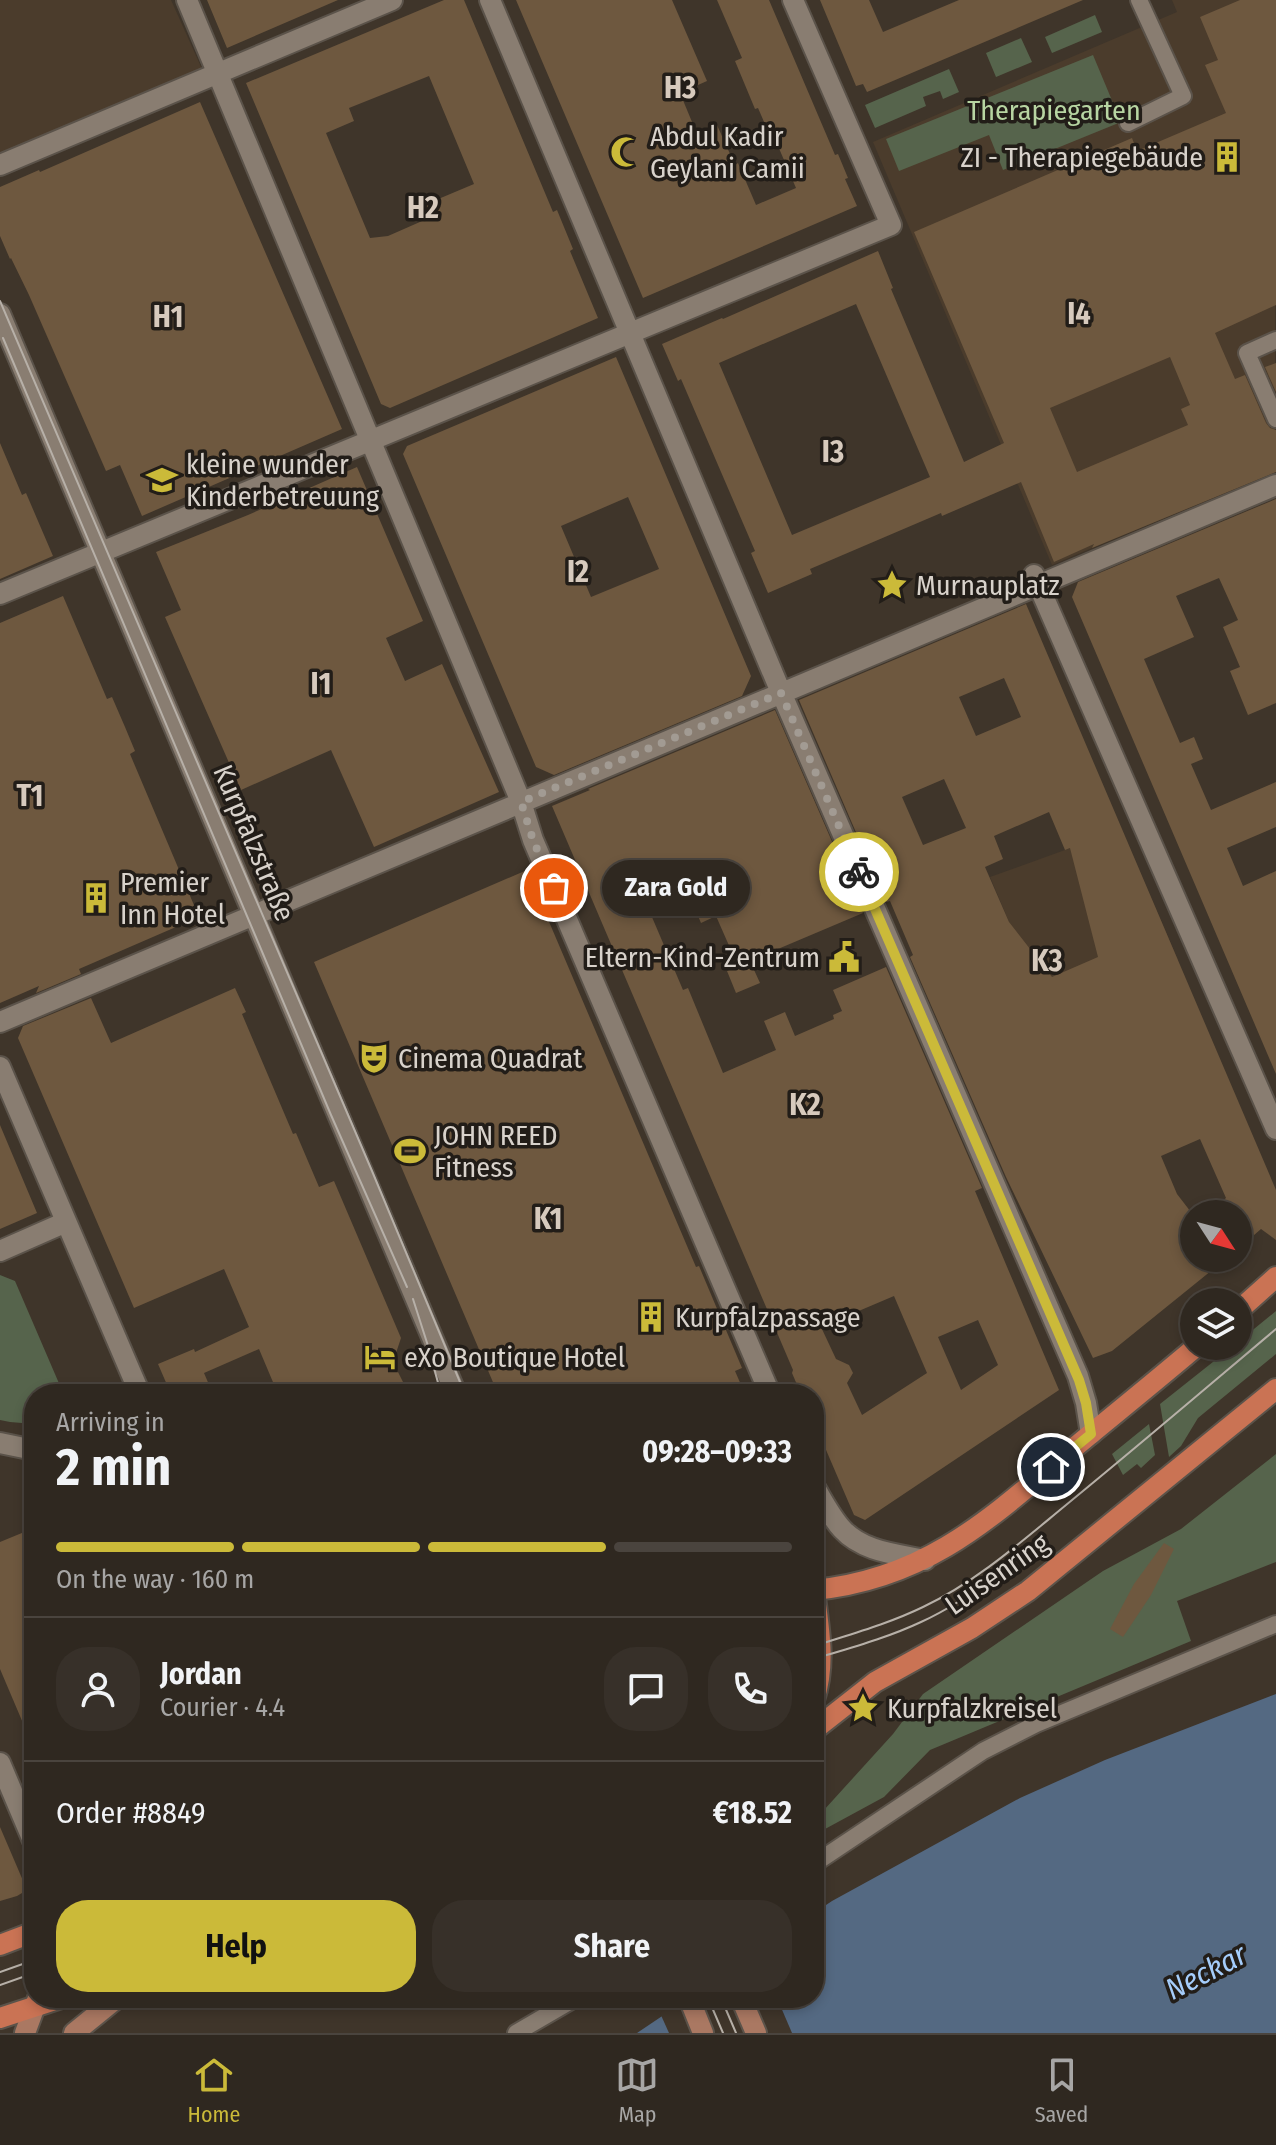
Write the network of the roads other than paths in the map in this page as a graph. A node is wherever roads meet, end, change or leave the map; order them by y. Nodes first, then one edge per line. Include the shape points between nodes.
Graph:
1 (187, 0) edge
2 (392, 0) edge
3 (490, 0) edge
4 (793, 0) edge
5 (1139, 0) edge
6 (218, 73) junction
7 (1128, 123) dead end
8 (0, 165) edge
9 (0, 314) edge
10 (631, 333) junction
11 (1276, 340) edge
12 (1276, 419) edge
13 (371, 440) junction
14 (1276, 485) edge
15 (101, 552) junction
16 (1035, 580) junction
17 (0, 594) edge
18 (781, 693) junction
19 (521, 802) junction
20 (255, 915) junction
21 (0, 1022) edge
22 (0, 1067) edge
23 (1276, 1129) edge
24 (66, 1222) junction
25 (0, 1251) edge
26 (1276, 1277) edge
27 (1252, 1298) edge
28 (1180, 1360) edge
29 (136, 1384) edge
30 (452, 1384) edge
31 (766, 1384) edge
32 (1276, 1389) edge
33 (1091, 1434) junction
34 (0, 1443) edge
35 (24, 1448) edge
36 (824, 1502) edge
37 (925, 1560) junction
38 (824, 1589) edge
39 (1276, 1624) edge
40 (824, 1722) edge
41 (0, 1763) edge
42 (24, 1819) edge
43 (824, 1857) edge
44 (24, 1936) edge
45 (0, 1945) edge
46 (24, 2008) edge
47 (35, 2008) edge
48 (105, 2008) edge
49 (559, 2008) edge
50 (693, 2008) edge
51 (745, 2008) edge
52 (0, 2018) edge
53 (25, 2033) edge
54 (74, 2033) edge
55 (516, 2033) edge
56 (703, 2033) edge
57 (756, 2033) edge

1 - 6 street
2 - 6 street
3 - 10 street
4 - 10 street via 891,225
5 - 7 lane via 1183,96
6 - 8 street
6 - 13 street
9 - 15 street, Kurpfalzstraße
10 - 13 street
10 - 18 street
11 - 12 lane via 1247,353
13 - 15 street
13 - 19 street
14 - 16 street
15 - 17 street
15 - 20 street, Kurpfalzstraße
16 - 18 street
16 - 23 street
18 - 19 street
18 - 33 street via 1078,1376
19 - 20 street
19 - 31 street
20 - 21 street
20 - 30 street, Kurpfalzstraße
22 - 24 street
24 - 25 street
24 - 29 street
26 - 27 main road
28 - 33 main road, Luisenring
32 - 40 main road, Luisenring via 1028,1591 875,1682
33 - 37 main road, Luisenring via 995,1514
34 - 35 street
36 - 37 street via 857,1541
37 - 38 main road, Luisenring via 857,1584
39 - 43 lane via 1023,1730
41 - 42 street
44 - 45 main road
46 - 52 main road
47 - 53 street
48 - 54 street
49 - 55 lane
50 - 56 street
51 - 57 street

